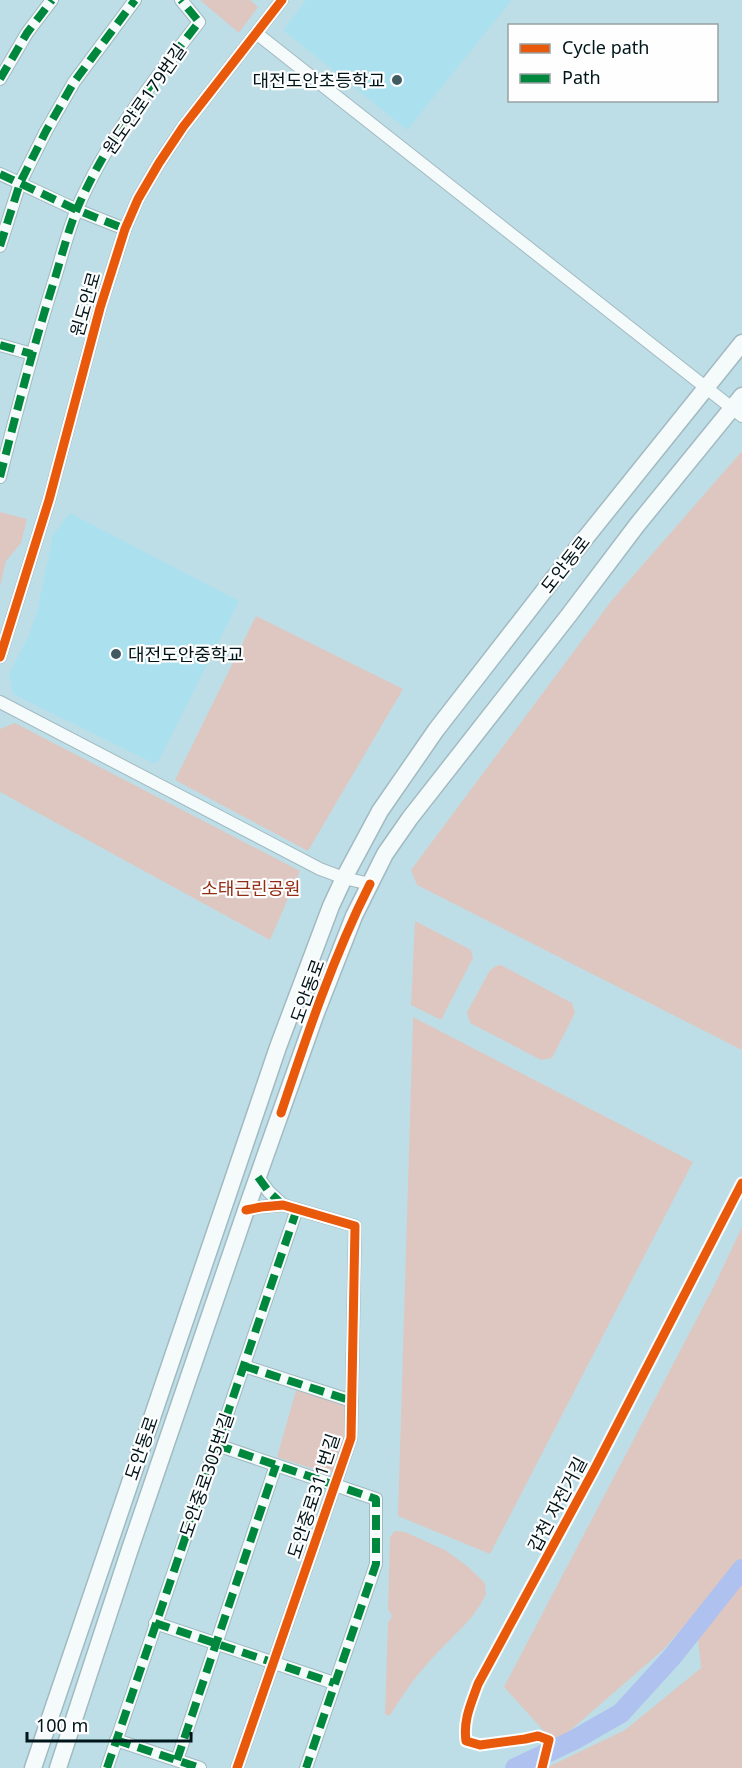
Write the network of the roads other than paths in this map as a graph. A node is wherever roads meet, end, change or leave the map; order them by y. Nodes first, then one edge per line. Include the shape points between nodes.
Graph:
1 (52, 0) edge
2 (135, 0) edge
3 (181, 0) edge
4 (282, 0) edge
5 (256, 33) junction
6 (0, 79) edge
7 (0, 174) edge
8 (20, 183) junction
9 (77, 210) junction
10 (125, 230) junction
11 (0, 246) edge
12 (742, 343) edge
13 (0, 345) edge
14 (32, 354) junction
15 (706, 388) junction
16 (739, 406) edge
17 (0, 477) edge
18 (0, 657) edge
19 (0, 702) edge
20 (344, 878) junction
21 (370, 884) junction
22 (258, 1177) junction
23 (284, 1205) junction
24 (297, 1209) junction
25 (246, 1210) junction
26 (244, 1366) junction
27 (352, 1401) junction
28 (217, 1445) junction
29 (276, 1465) junction
30 (336, 1486) junction
31 (155, 1623) junction
32 (216, 1644) junction
33 (274, 1663) junction
34 (334, 1683) junction
35 (116, 1740) junction
36 (177, 1760) junction
37 (33, 1768) edge
38 (58, 1768) edge
39 (106, 1768) edge
40 (200, 1768) edge
41 (237, 1768) edge
42 (306, 1768) edge

1 - 6 street
2 - 8 street via 74,82
3 - 9 street, 원도안로179번길 via 200,22 124,122
4 - 5 street, 원도안로
5 - 10 street, 원도안로 via 171,144 138,199
5 - 15 street
7 - 8 street
8 - 9 street
8 - 11 street
9 - 10 street
9 - 14 street, 원도안로179번길
10 - 18 street, 원도안로
12 - 15 main road, 도안동로
13 - 14 street
14 - 17 street, 원도안로179번길
15 - 16 street
15 - 20 main road, 도안동로 via 436,730 381,811
16 - 21 main road, 도안동로 via 637,525 410,818
19 - 20 street
20 - 21 street
20 - 37 main road, 도안동로 via 278,1047
21 - 22 main road, 도안동로 via 341,946
22 - 23 street
22 - 25 main road, 도안동로
23 - 24 street, 도안중로311번길
23 - 25 street
24 - 26 street, 도안중로305번길
24 - 27 street, 도안중로311번길 via 355,1226
25 - 38 main road, 도안동로
26 - 27 street
26 - 28 street, 도안중로305번길
27 - 30 street, 도안중로311번길 via 351,1438
28 - 29 street
28 - 31 street, 도안중로305번길
29 - 30 street
29 - 32 street
30 - 33 street, 도안중로311번길
30 - 34 street via 376,1499 376,1564
31 - 32 street
31 - 35 street, 도안중로305번길
32 - 33 street
32 - 36 street
33 - 34 street
33 - 41 street, 도안중로311번길
34 - 42 street
35 - 36 street
35 - 39 street, 도안중로305번길
36 - 40 street

